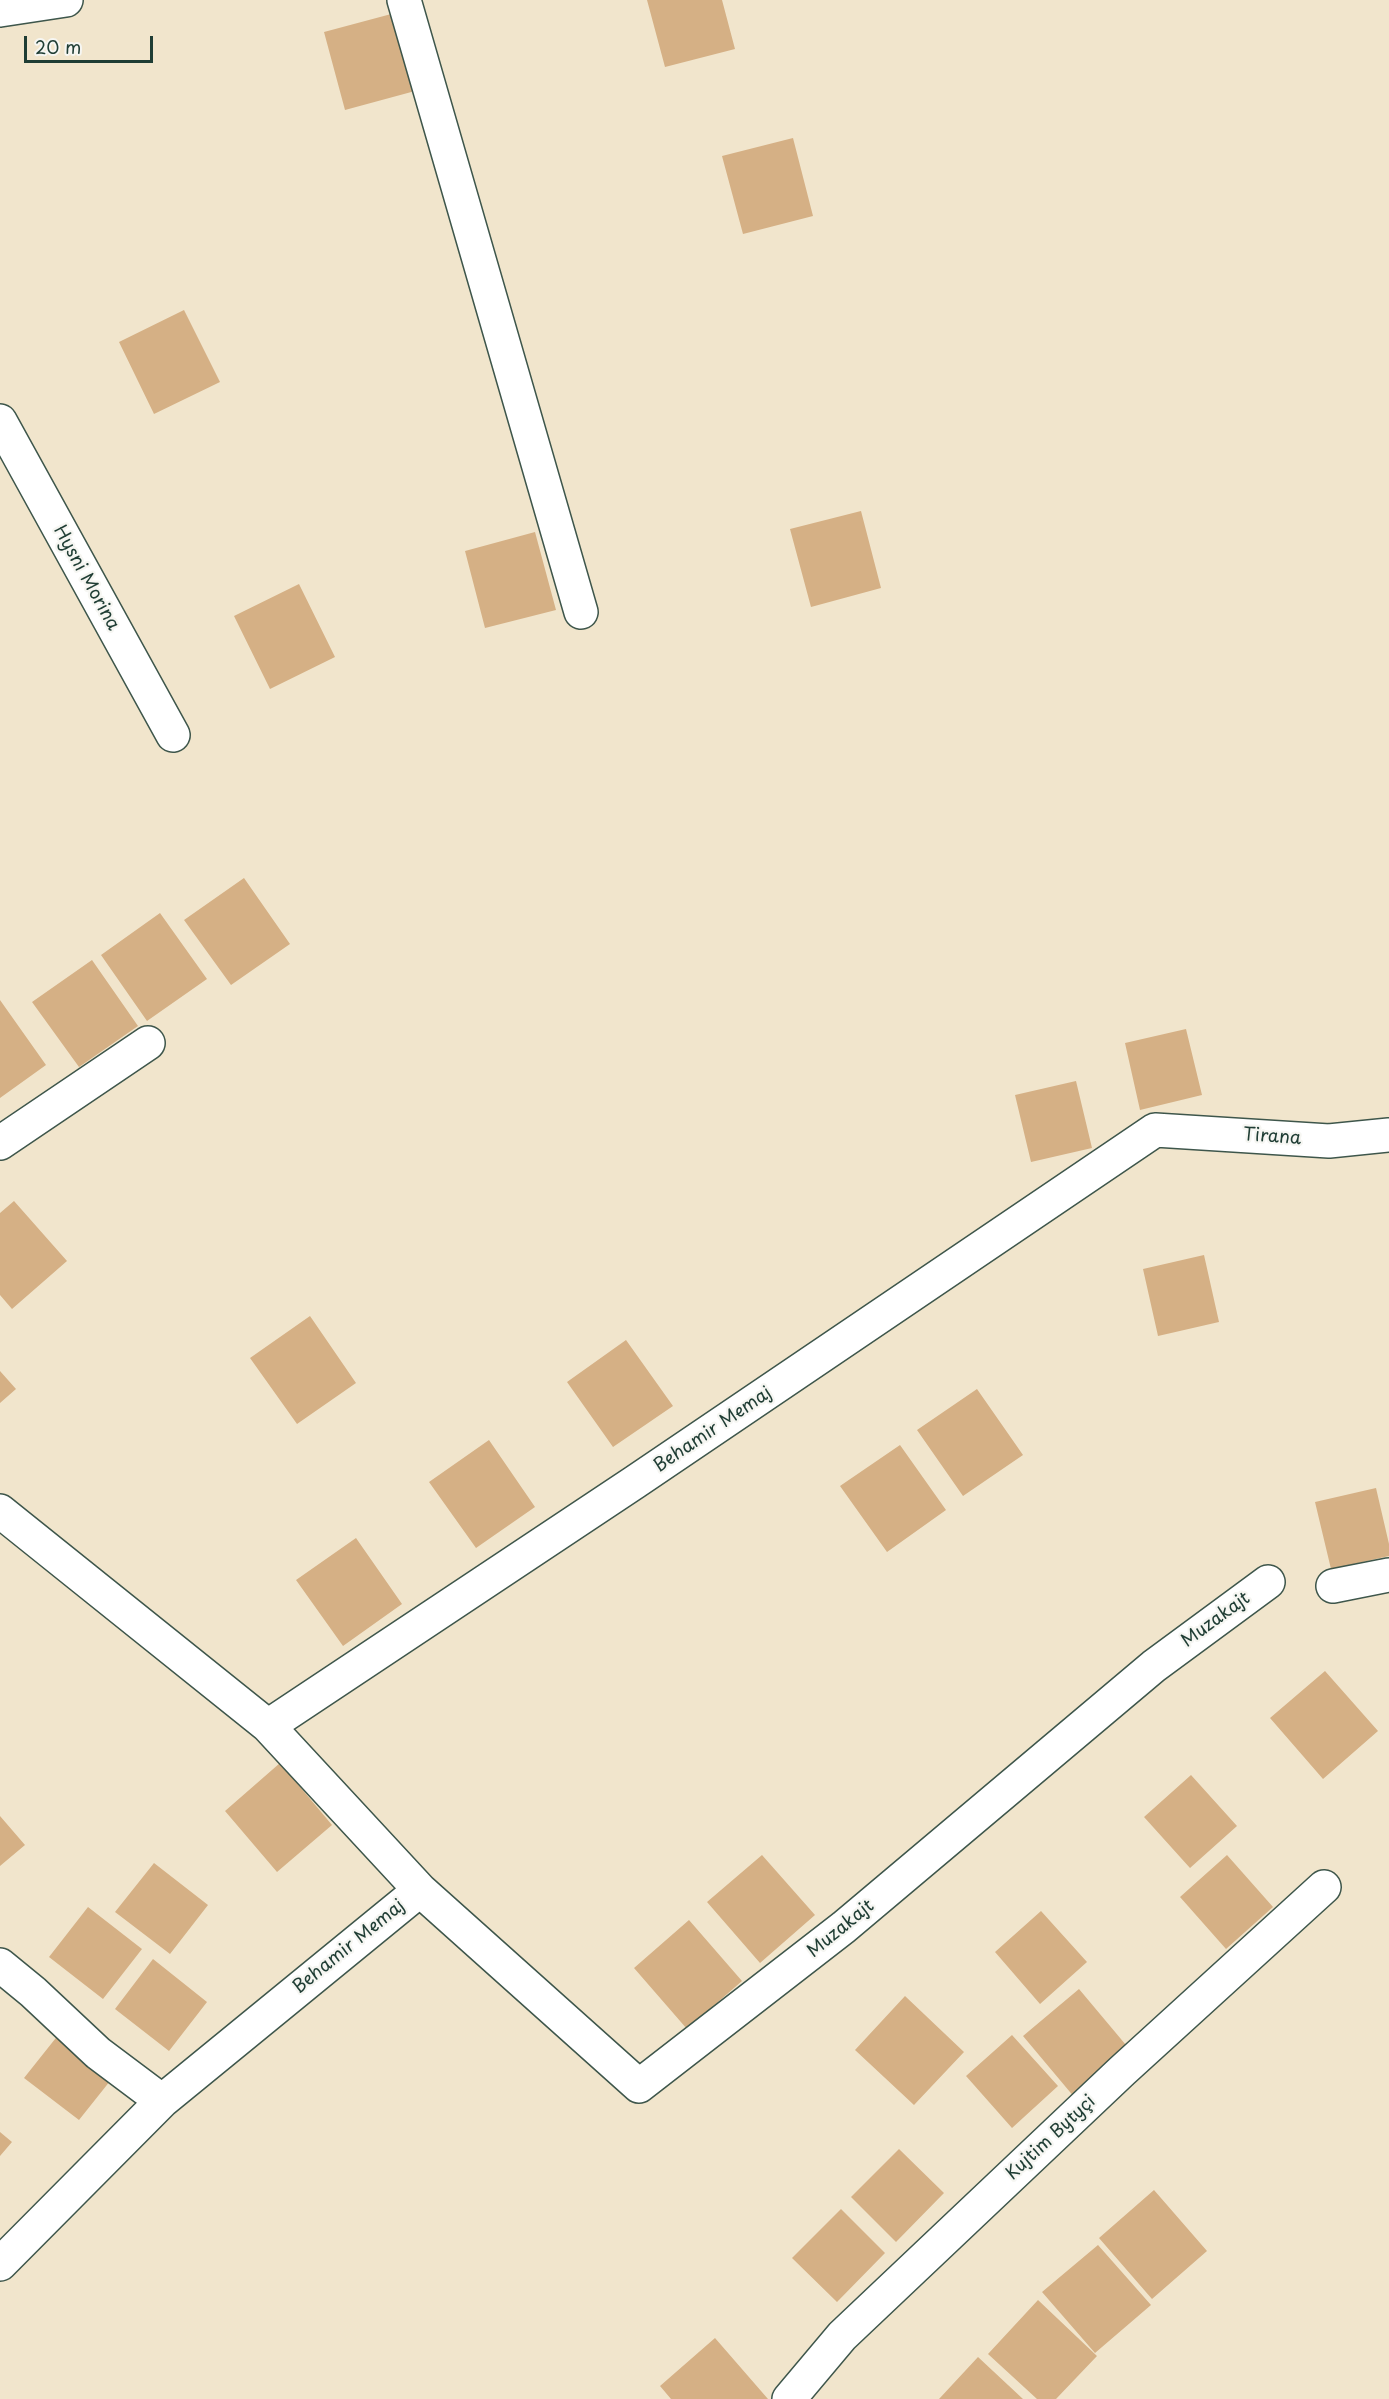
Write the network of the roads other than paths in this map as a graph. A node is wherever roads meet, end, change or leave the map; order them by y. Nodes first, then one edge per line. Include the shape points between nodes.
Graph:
1 (66, 0) edge
2 (404, 0) edge
3 (0, 10) edge
4 (0, 421) edge
5 (581, 612) dead end
6 (173, 735) dead end
7 (148, 1043) dead end
8 (1155, 1130) joint
9 (1389, 1135) edge
10 (0, 1143) edge
11 (0, 1511) edge
12 (1389, 1575) edge
13 (1268, 1582) dead end
14 (1333, 1586) dead end
15 (268, 1726) junction
16 (1324, 1887) dead end
17 (420, 1890) junction
18 (0, 1965) edge
19 (162, 2101) junction
20 (0, 2264) edge
21 (789, 2399) edge

1 - 3 street
2 - 5 street
4 - 6 street, Hysni Morina
7 - 10 street
8 - 9 street, Tirana via 1329,1141
8 - 15 street, Behamir Memaj
11 - 15 street, Behamir Memaj
12 - 14 street
13 - 17 street, Muzakajt via 1154,1666 844,1927 639,2086
15 - 17 street, Behamir Memaj
16 - 21 street, Kujtim Bytyçi via 850,2328
17 - 19 street, Behamir Memaj
18 - 19 street via 98,2053
19 - 20 street, Behamir Memaj

